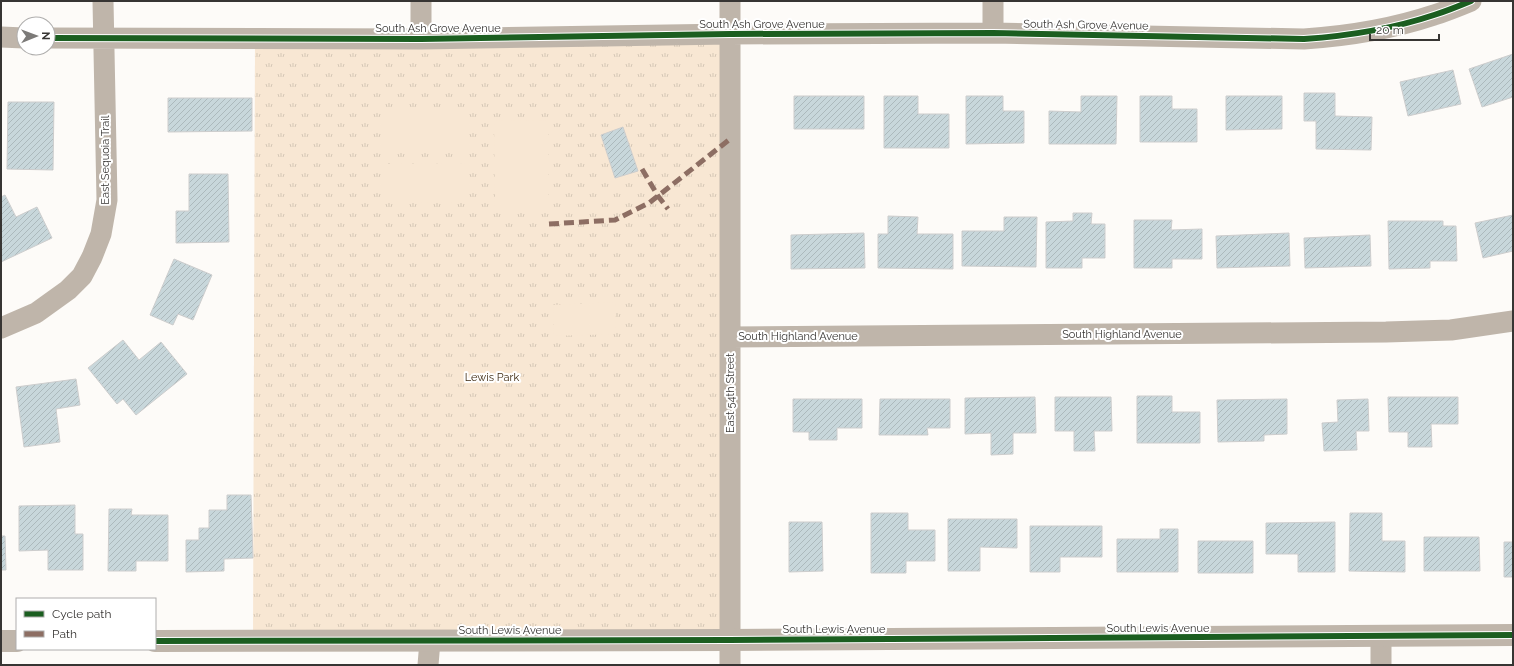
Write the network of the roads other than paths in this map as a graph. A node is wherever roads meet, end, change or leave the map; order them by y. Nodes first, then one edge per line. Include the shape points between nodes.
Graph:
1 (103, 1) edge
2 (421, 1) edge
3 (730, 1) edge
4 (993, 1) edge
5 (1471, 1) edge
6 (993, 33) junction
7 (730, 34) junction
8 (1, 37) edge
9 (16, 38) edge
10 (56, 38) edge
11 (103, 38) junction
12 (421, 39) junction
13 (1513, 321) edge
14 (1, 328) edge
15 (731, 337) junction
16 (1513, 635) edge
17 (1381, 637) junction
18 (430, 640) junction
19 (729, 640) junction
20 (1, 641) edge
21 (16, 641) edge
22 (156, 641) edge
23 (428, 665) edge
24 (730, 665) edge
25 (1381, 665) edge

1 - 11 street, East Sequoia Trail
2 - 12 street
3 - 7 street, East 54th Street
4 - 6 street
5 - 6 street, South Ash Grove Avenue via 1434,16 1385,29 1336,37 1304,39
6 - 7 street, South Ash Grove Avenue
7 - 12 street, South Ash Grove Avenue
7 - 15 street, East 54th Street
8 - 9 street
10 - 11 street, South Ash Grove Avenue
11 - 12 street, South Ash Grove Avenue
11 - 14 street, East Sequoia Trail via 107,200 102,234 82,276 68,290 36,313
13 - 15 street, South Highland Avenue via 1451,330 1386,332
15 - 19 street, East 54th Street
16 - 17 street, South Lewis Avenue
17 - 19 street, South Lewis Avenue
17 - 25 street
18 - 19 street, South Lewis Avenue
18 - 22 street, South Lewis Avenue
18 - 23 street
19 - 24 street, East 54th Street
20 - 21 street

